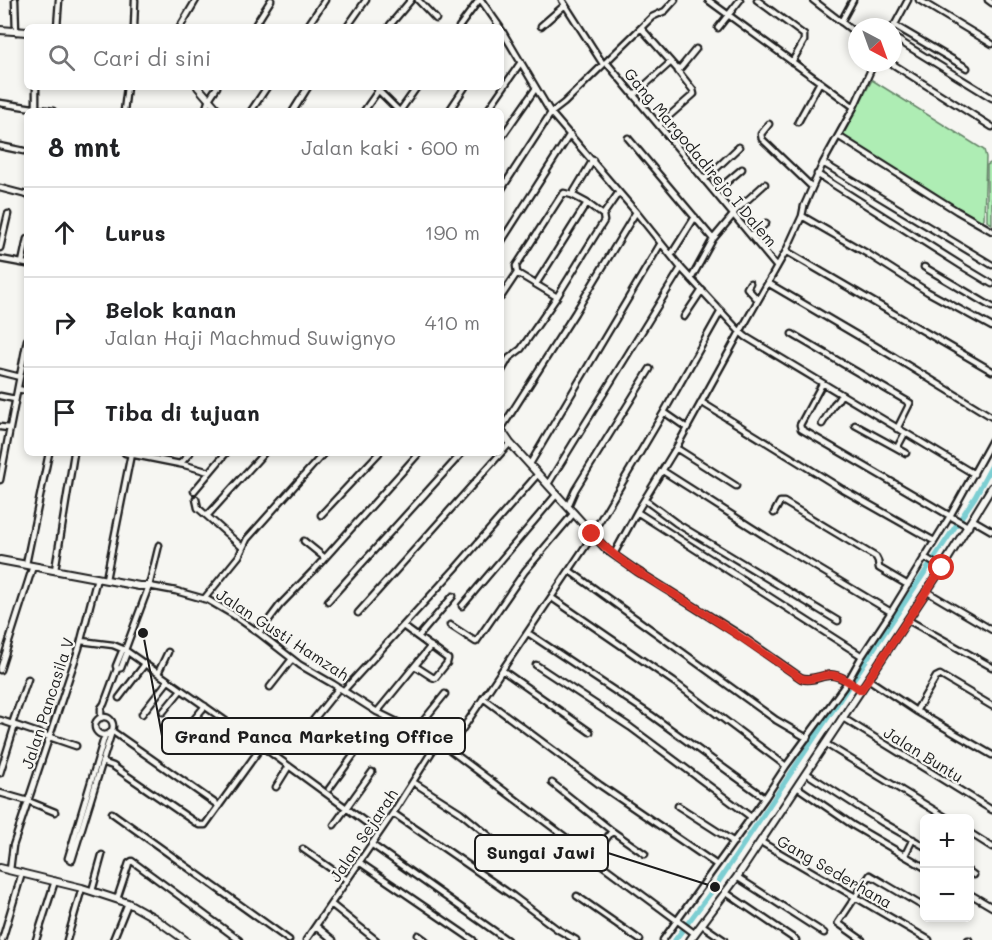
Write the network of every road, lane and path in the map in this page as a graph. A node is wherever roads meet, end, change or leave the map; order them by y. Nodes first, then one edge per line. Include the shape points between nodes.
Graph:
1 (15, 0) edge
2 (59, 0) edge
3 (135, 0) edge
4 (196, 0) edge
5 (271, 0) edge
6 (325, 0) edge
7 (366, 0) edge
8 (411, 0) edge
9 (418, 0) edge
10 (480, 0) edge
11 (562, 0) edge
12 (675, 0) edge
13 (708, 0) edge
14 (740, 0) edge
15 (756, 0) edge
16 (813, 0) edge
17 (853, 0) edge
18 (908, 0) edge
19 (919, 0) edge
20 (987, 0) edge
21 (992, 3) edge
22 (565, 5) junction
23 (728, 15) junction
24 (898, 18) edge
25 (436, 19) dead end
26 (841, 22) junction
27 (57, 24) edge
28 (134, 24) edge
29 (182, 24) edge
30 (256, 24) edge
31 (309, 24) edge
32 (349, 24) edge
33 (392, 24) edge
34 (461, 24) edge
35 (496, 24) edge
36 (541, 26) dead end
37 (848, 27) edge
38 (641, 28) junction
39 (717, 28) dead end
40 (0, 30) edge
41 (902, 31) edge
42 (16, 32) junction
43 (24, 32) edge
44 (504, 35) edge
45 (902, 43) edge
46 (519, 44) dead end
47 (992, 44) edge
48 (513, 48) junction
49 (696, 49) dead end
50 (521, 62) junction
51 (671, 62) junction
52 (792, 62) junction
53 (605, 63) junction
54 (967, 68) dead end
55 (678, 69) junction
56 (902, 70) edge
57 (870, 72) edge
58 (820, 82) junction
59 (504, 86) edge
60 (536, 88) junction
61 (36, 90) edge
62 (127, 90) edge
63 (201, 90) edge
64 (215, 90) edge
65 (265, 90) edge
66 (306, 90) edge
67 (375, 90) edge
68 (377, 90) edge
69 (415, 90) edge
70 (463, 90) edge
71 (502, 90) edge
72 (634, 95) junction
73 (992, 98) edge
74 (209, 99) junction
75 (0, 103) edge
76 (854, 107) junction
77 (36, 108) joint
78 (124, 108) edge
79 (207, 108) edge
80 (216, 108) edge
81 (253, 108) edge
82 (295, 108) edge
83 (366, 108) edge
84 (397, 108) edge
85 (402, 108) edge
86 (451, 108) edge
87 (489, 108) edge
88 (551, 113) junction
89 (798, 123) dead end
90 (769, 124) dead end
91 (659, 125) junction
92 (992, 127) edge
93 (504, 134) edge
94 (570, 134) junction
95 (838, 136) junction
96 (628, 138) dead end
97 (0, 146) edge
98 (740, 147) dead end
99 (24, 151) dead end
100 (593, 160) junction
101 (823, 163) junction
102 (742, 169) dead end
103 (818, 174) junction
104 (704, 180) junction
105 (765, 184) dead end
106 (504, 185) edge
107 (812, 187) junction
108 (0, 188) edge
109 (620, 192) junction
110 (715, 192) junction
111 (24, 194) edge
112 (572, 195) junction
113 (587, 203) junction
114 (636, 212) junction
115 (8, 214) dead end
116 (733, 214) junction
117 (603, 215) junction
118 (802, 216) junction
119 (695, 217) junction
120 (766, 223) dead end
121 (992, 231) edge
122 (504, 235) edge
123 (752, 236) junction
124 (713, 239) junction
125 (661, 243) junction
126 (0, 248) edge
127 (786, 251) junction
128 (671, 255) junction
129 (0, 259) edge
130 (24, 263) edge
131 (992, 265) edge
132 (681, 267) junction
133 (777, 267) junction
134 (924, 267) dead end
135 (517, 273) junction
136 (691, 279) junction
137 (750, 283) dead end
138 (768, 283) junction
139 (536, 284) junction
140 (992, 284) edge
141 (702, 290) junction
142 (504, 292) edge
143 (557, 297) junction
144 (758, 300) junction
145 (992, 307) edge
146 (721, 311) junction
147 (684, 317) dead end
148 (992, 327) edge
149 (740, 332) junction
150 (792, 334) dead end
151 (24, 356) edge
152 (504, 367) edge
153 (650, 369) dead end
154 (992, 371) edge
155 (0, 372) edge
156 (20, 377) junction
157 (822, 384) junction
158 (18, 389) junction
159 (24, 390) edge
160 (841, 395) junction
161 (0, 396) edge
162 (15, 399) junction
163 (701, 402) junction
164 (664, 412) junction
165 (992, 417) edge
166 (822, 424) dead end
167 (504, 425) edge
168 (855, 425) dead end
169 (0, 427) edge
170 (9, 428) junction
171 (687, 428) junction
172 (897, 429) junction
173 (904, 433) junction
174 (504, 434) edge
175 (992, 440) edge
176 (510, 443) junction
177 (676, 448) junction
178 (897, 448) junction
179 (504, 450) edge
180 (906, 453) dead end
181 (48, 456) edge
182 (74, 456) edge
183 (128, 456) edge
184 (145, 456) edge
185 (165, 456) edge
186 (187, 456) edge
187 (223, 456) edge
188 (261, 456) edge
189 (321, 456) edge
190 (376, 456) edge
191 (416, 456) edge
192 (459, 456) edge
193 (498, 456) edge
194 (163, 461) junction
195 (180, 464) junction
196 (530, 464) junction
197 (663, 471) junction
198 (209, 472) junction
199 (538, 474) junction
200 (974, 474) junction
201 (0, 477) edge
202 (548, 484) junction
203 (736, 486) dead end
204 (992, 487) edge
205 (194, 491) dead end
206 (557, 494) junction
207 (196, 499) dead end
208 (645, 500) junction
209 (568, 506) junction
210 (637, 512) junction
211 (574, 513) junction
212 (774, 513) dead end
213 (321, 515) dead end
214 (207, 516) junction
215 (952, 517) junction
216 (973, 520) junction
217 (967, 526) junction
218 (992, 531) edge
219 (593, 534) junction
220 (304, 541) dead end
221 (934, 541) junction
222 (159, 546) dead end
223 (242, 547) junction
224 (614, 554) junction
225 (325, 558) junction
226 (925, 558) junction
227 (0, 560) edge
228 (29, 565) junction
229 (939, 566) junction
230 (55, 570) junction
231 (570, 571) junction
232 (97, 578) junction
233 (106, 579) junction
234 (908, 585) junction
235 (149, 586) junction
236 (926, 591) junction
237 (453, 596) dead end
238 (552, 598) junction
239 (204, 599) junction
240 (328, 601) dead end
241 (462, 606) dead end
242 (891, 612) junction
243 (358, 613) dead end
244 (908, 620) junction
245 (838, 621) dead end
246 (450, 625) dead end
247 (403, 626) junction
248 (992, 630) edge
249 (260, 633) junction
250 (528, 633) junction
251 (417, 637) junction
252 (81, 641) junction
253 (430, 646) junction
254 (125, 650) junction
255 (168, 652) dead end
256 (862, 656) junction
257 (292, 659) junction
258 (145, 664) junction
259 (536, 665) dead end
260 (415, 666) junction
261 (992, 667) edge
262 (0, 670) edge
263 (502, 670) junction
264 (158, 673) junction
265 (28, 679) dead end
266 (868, 679) junction
267 (168, 681) junction
268 (849, 682) junction
269 (270, 687) dead end
270 (341, 689) junction
271 (860, 689) junction
272 (181, 690) junction
273 (445, 694) dead end
274 (119, 698) dead end
275 (483, 698) junction
276 (204, 706) junction
277 (992, 706) edge
278 (916, 711) junction
279 (163, 712) dead end
280 (377, 712) junction
281 (142, 714) dead end
282 (104, 718) junction
283 (388, 718) junction
284 (843, 718) junction
285 (0, 720) edge
286 (14, 724) junction
287 (306, 729) dead end
288 (415, 730) junction
289 (112, 731) junction
290 (590, 732) dead end
291 (105, 735) junction
292 (49, 737) junction
293 (807, 738) junction
294 (176, 741) dead end
295 (438, 742) junction
296 (826, 744) junction
297 (76, 746) dead end
298 (449, 749) junction
299 (257, 753) dead end
300 (992, 755) edge
301 (102, 762) junction
302 (289, 766) junction
303 (786, 766) junction
304 (372, 772) dead end
305 (0, 773) edge
306 (806, 773) junction
307 (413, 782) junction
308 (552, 783) dead end
309 (92, 785) junction
310 (276, 787) dead end
311 (797, 787) junction
312 (329, 789) dead end
313 (0, 793) edge
314 (765, 798) junction
315 (28, 801) junction
316 (219, 806) junction
317 (678, 806) dead end
318 (346, 808) junction
319 (992, 810) edge
320 (55, 812) dead end
321 (112, 813) dead end
322 (393, 813) junction
323 (939, 814) edge
324 (751, 817) junction
325 (334, 825) dead end
326 (612, 831) junction
327 (379, 832) junction
328 (974, 836) edge
329 (913, 839) junction
330 (734, 842) junction
331 (761, 842) junction
332 (920, 843) edge
333 (371, 844) junction
334 (992, 847) edge
335 (303, 849) dead end
336 (512, 854) dead end
337 (645, 854) dead end
338 (102, 855) dead end
339 (904, 855) junction
340 (592, 858) junction
341 (359, 862) junction
342 (717, 865) junction
343 (920, 865) edge
344 (0, 870) edge
345 (9, 870) junction
346 (22, 873) junction
347 (737, 878) junction
348 (347, 880) junction
349 (55, 881) junction
350 (82, 888) junction
351 (92, 891) junction
352 (725, 892) junction
353 (577, 896) dead end
354 (854, 897) junction
355 (974, 897) edge
356 (117, 899) junction
357 (128, 903) junction
358 (331, 904) junction
359 (920, 905) edge
360 (992, 907) edge
361 (678, 921) junction
362 (702, 925) junction
363 (316, 926) junction
364 (693, 932) junction
365 (824, 933) dead end
366 (417, 934) dead end
367 (2, 940) edge
368 (36, 940) edge
369 (67, 940) edge
370 (114, 940) edge
371 (185, 940) edge
372 (239, 940) edge
373 (289, 940) edge
374 (306, 940) edge
375 (333, 940) edge
376 (376, 940) edge
377 (425, 940) edge
378 (473, 940) edge
379 (507, 940) edge
380 (576, 940) edge
381 (640, 940) edge
382 (663, 940) edge
383 (690, 940) edge
384 (724, 940) edge
385 (796, 940) edge
386 (862, 940) edge
387 (929, 940) edge

1 - 42 street
2 - 27 street
3 - 28 street
4 - 29 street
5 - 30 street
6 - 31 street
7 - 32 street
8 - 33 street
9 - 25 street
10 - 34 street
10 - 35 street
11 - 22 street, Gang Margodadirejo I Dalem
12 - 38 street
13 - 23 street
14 - 23 street
15 - 52 street via 804,35
16 - 26 street
17 - 26 street
18 - 24 street
19 - 47 street
20 - 21 street
22 - 36 street
22 - 53 street, Gang Margodadirejo I Dalem
23 - 39 street
23 - 52 street
26 - 37 street
38 - 51 street
38 - 53 street
40 - 42 street
41 - 54 street
42 - 43 street
44 - 48 street
45 - 73 street
46 - 48 street
48 - 50 street
49 - 55 street
50 - 59 street
50 - 60 street
51 - 55 street
51 - 72 street
52 - 58 street
53 - 72 street, Gang Margodadirejo I Dalem
53 - 88 street
55 - 91 street via 694,94
56 - 92 street
57 - 76 street
58 - 76 street
58 - 89 street
60 - 88 street
60 - 93 street
61 - 77 street
62 - 78 street
63 - 74 street
64 - 74 street
65 - 81 street
66 - 82 street
67 - 83 street
68 - 84 street
69 - 85 street
70 - 86 street
71 - 87 street
72 - 91 street, Gang Margodadirejo I Dalem
74 - 79 street
74 - 80 street
75 - 77 street
76 - 95 street
88 - 94 street
88 - 106 street
90 - 107 street via 761,134 762,139
91 - 104 street, Gang Margodadirejo I Dalem
94 - 100 street
94 - 122 street
95 - 101 street
95 - 121 street
96 - 119 street
97 - 99 street
98 - 104 street
100 - 109 street
100 - 112 street
101 - 103 street
101 - 131 street
102 - 110 street
103 - 107 street
103 - 140 street
104 - 110 street, Gang Margodadirejo I Dalem
105 - 116 street
107 - 118 street
108 - 111 street
109 - 114 street
109 - 117 street
110 - 116 street, Gang Margodadirejo I Dalem
112 - 113 street
112 - 135 street via 561,196 516,266
113 - 117 street
113 - 139 street
114 - 125 street
114 - 167 street
115 - 126 street
116 - 123 street, Gang Margodadirejo I Dalem
116 - 124 street
117 - 143 street via 604,221
118 - 127 street
118 - 148 street
119 - 124 street
119 - 128 street
120 - 123 street
123 - 133 street, Gang Margodadirejo I Dalem
124 - 136 street
125 - 128 street
125 - 196 street
127 - 133 street
127 - 154 street
128 - 132 street
129 - 130 street
132 - 136 street
132 - 202 street
133 - 138 street
134 - 145 street
135 - 139 street
135 - 142 street
136 - 141 street
137 - 144 street via 747,288
138 - 144 street
138 - 165 street
139 - 143 street
141 - 146 street
141 - 147 street
143 - 152 street via 521,350
144 - 149 street
146 - 149 street
146 - 164 street
149 - 157 street
149 - 163 street
150 - 172 street via 910,404
151 - 156 street
153 - 209 street
155 - 156 street
156 - 158 street
157 - 160 street
157 - 215 street via 801,429
158 - 159 street
158 - 162 street
160 - 166 street
160 - 172 street
161 - 162 street
162 - 170 street
163 - 171 street
163 - 221 street
164 - 171 street
164 - 219 street
168 - 178 street
169 - 170 street
170 - 201 street
171 - 177 street
172 - 173 street
173 - 178 street
173 - 200 street
174 - 176 street
175 - 200 street
176 - 179 street
176 - 196 street
177 - 197 street
177 - 203 street
178 - 180 street
181 - 228 street
182 - 230 street
183 - 233 street
184 - 194 street
185 - 194 street
186 - 195 street
187 - 198 street
188 - 214 street
189 - 223 street
190 - 213 street
191 - 225 street
192 - 240 street
193 - 243 street
194 - 195 street
195 - 198 street
196 - 199 street
197 - 208 street
197 - 242 street
198 - 205 street
199 - 202 street
199 - 247 street
200 - 215 street
202 - 206 street
204 - 216 street
206 - 209 street
206 - 241 street
207 - 214 street via 198,508
208 - 210 street
208 - 245 street via 676,523
209 - 211 street
210 - 224 street
210 - 256 street
211 - 219 street
211 - 246 street via 525,571 476,642
212 - 234 street via 784,502 876,557 879,568
214 - 223 street
215 - 217 street
215 - 221 street
216 - 217 street
216 - 218 street
217 - 229 street
219 - 224 street
219 - 231 street
220 - 225 street
221 - 226 street
222 - 235 street
223 - 239 street
224 - 268 street via 804,680 835,675
225 - 249 street via 280,605
226 - 229 street
226 - 234 street
227 - 228 street, Jalan Gusti Hamzah
228 - 230 street, Jalan Gusti Hamzah
228 - 262 street
229 - 236 street
230 - 232 street, Jalan Gusti Hamzah
231 - 238 street
231 - 293 street via 776,720
232 - 233 street, Jalan Gusti Hamzah
232 - 252 street, Jalan Pancasila V
233 - 235 street, Jalan Gusti Hamzah
234 - 242 street
235 - 239 street, Jalan Gusti Hamzah
235 - 254 street
236 - 244 street
236 - 248 street
237 - 251 street
238 - 250 street
238 - 303 street
239 - 249 street, Jalan Gusti Hamzah
242 - 256 street
244 - 261 street
244 - 266 street
247 - 251 street
247 - 270 street
249 - 257 street, Jalan Gusti Hamzah
250 - 263 street
250 - 314 street
251 - 253 street
252 - 254 street
252 - 292 street, Jalan Pancasila V
253 - 260 street
253 - 260 street via 448,659 438,677
254 - 258 street
254 - 282 street via 101,708
255 - 264 street
256 - 268 street
257 - 269 street
257 - 270 street, Jalan Gusti Hamzah
258 - 264 street
258 - 274 street
259 - 324 street
260 - 280 street
263 - 275 street
263 - 290 street
264 - 267 street
265 - 286 street
266 - 271 street
266 - 278 street
267 - 272 street
267 - 281 street
268 - 271 street
268 - 293 street
270 - 280 street, Jalan Gusti Hamzah
270 - 287 street
271 - 284 street
272 - 276 street
272 - 279 street
273 - 288 street
275 - 298 street
275 - 342 street
276 - 294 street
276 - 302 street
277 - 278 street via 940,675
278 - 300 street
280 - 283 street, Jalan Gusti Hamzah
282 - 289 street via 113,724
282 - 291 street via 96,723 96,728
283 - 288 street, Jalan Gusti Hamzah
283 - 312 street via 369,743 358,749
284 - 296 street
284 - 319 street, Jalan Buntu
285 - 286 street
286 - 292 street
286 - 305 street
288 - 295 street, Jalan Gusti Hamzah
289 - 291 street
289 - 301 street
289 - 316 street
291 - 309 street
292 - 297 street
292 - 315 street, Jalan Pancasila V
293 - 303 street
295 - 298 street, Jalan Gusti Hamzah
295 - 307 street, Jalan Sejarah
296 - 306 street
296 - 323 street
298 - 340 street, Jalan Gusti Hamzah
299 - 316 street
301 - 309 street
301 - 316 street via 199,825 206,825
302 - 310 street
302 - 318 street
303 - 314 street
304 - 318 street
306 - 311 street
306 - 329 street
307 - 322 street, Jalan Sejarah
307 - 336 street via 460,812
308 - 326 street
309 - 309 street via 72,860 68,858
311 - 331 street
311 - 339 street
313 - 315 street
314 - 324 street
315 - 320 street
315 - 345 street, Jalan Pancasila V
317 - 330 street
318 - 325 street
318 - 327 street
321 - 373 street
322 - 327 street, Jalan Sejarah
322 - 380 street
324 - 330 street
326 - 337 street
326 - 340 street
327 - 333 street, Jalan Sejarah
328 - 334 street
329 - 332 street
329 - 339 street
330 - 342 street
331 - 347 street
331 - 354 street, Gang Sederhana
333 - 341 street, Jalan Sejarah
333 - 379 street
335 - 348 street
338 - 351 street
339 - 343 street
340 - 361 street, Jalan Gusti Hamzah
341 - 348 street, Jalan Sejarah
341 - 378 street
342 - 361 street
344 - 345 street
345 - 346 street
346 - 349 street
346 - 367 street
347 - 352 street
347 - 365 street
348 - 358 street, Jalan Sejarah
349 - 350 street
349 - 368 street
350 - 351 street
350 - 369 street
351 - 356 street
352 - 362 street
352 - 385 street
353 - 381 street
354 - 359 street via 870,875
354 - 386 street via 838,923
354 - 387 street, Gang Sederhana
355 - 360 street
356 - 357 street
356 - 372 street via 132,861
357 - 370 street
357 - 371 street
358 - 363 street, Jalan Sejarah
358 - 376 street
361 - 364 street, Jalan Gusti Hamzah
361 - 382 street
362 - 364 street
362 - 384 street
363 - 374 street, Jalan Sejarah
363 - 375 street
364 - 383 street
366 - 377 street

